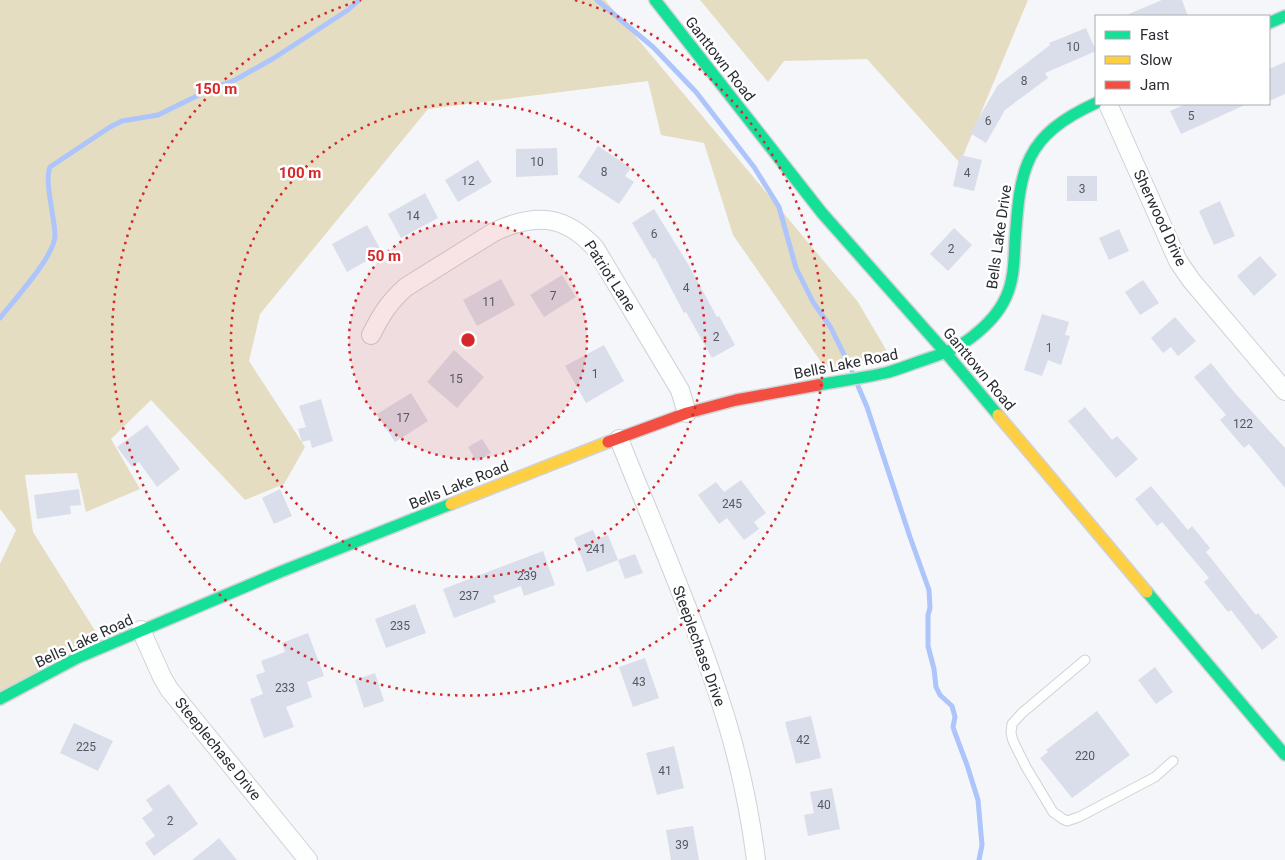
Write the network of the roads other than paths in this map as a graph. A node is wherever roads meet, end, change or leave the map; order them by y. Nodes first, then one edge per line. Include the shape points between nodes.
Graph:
1 (655, 0) edge
2 (1285, 16) edge
3 (1270, 23) edge
4 (1095, 103) edge
5 (1108, 105) edge
6 (371, 335) dead end
7 (946, 353) junction
8 (1285, 391) edge
9 (687, 414) junction
10 (619, 439) junction
11 (141, 630) junction
12 (1085, 660) dead end
13 (0, 700) edge
14 (1285, 755) edge
15 (1173, 761) dead end
16 (308, 860) edge
17 (756, 860) edge

1 - 7 street, Ganttown Road via 822,213
2 - 3 street
4 - 7 street, Bells Lake Drive via 1055,126 1030,154 1018,199 1014,264 1006,298 994,316 971,338
5 - 8 street, Sherwood Drive via 1178,261
6 - 9 street, Patriot Lane via 384,310 406,287 494,232 520,222 548,219 577,230 595,248 680,390
7 - 9 street, Bells Lake Road via 869,376 736,400
7 - 14 street, Ganttown Road
9 - 10 street, Bells Lake Road
10 - 11 street, Bells Lake Road
10 - 17 street, Steeplechase Drive via 716,688 735,750
11 - 13 street, Bells Lake Road via 77,658
11 - 16 street, Steeplechase Drive via 169,688
12 - 15 lane via 1012,724 1013,741 1053,812 1062,820 1079,817 1155,777

